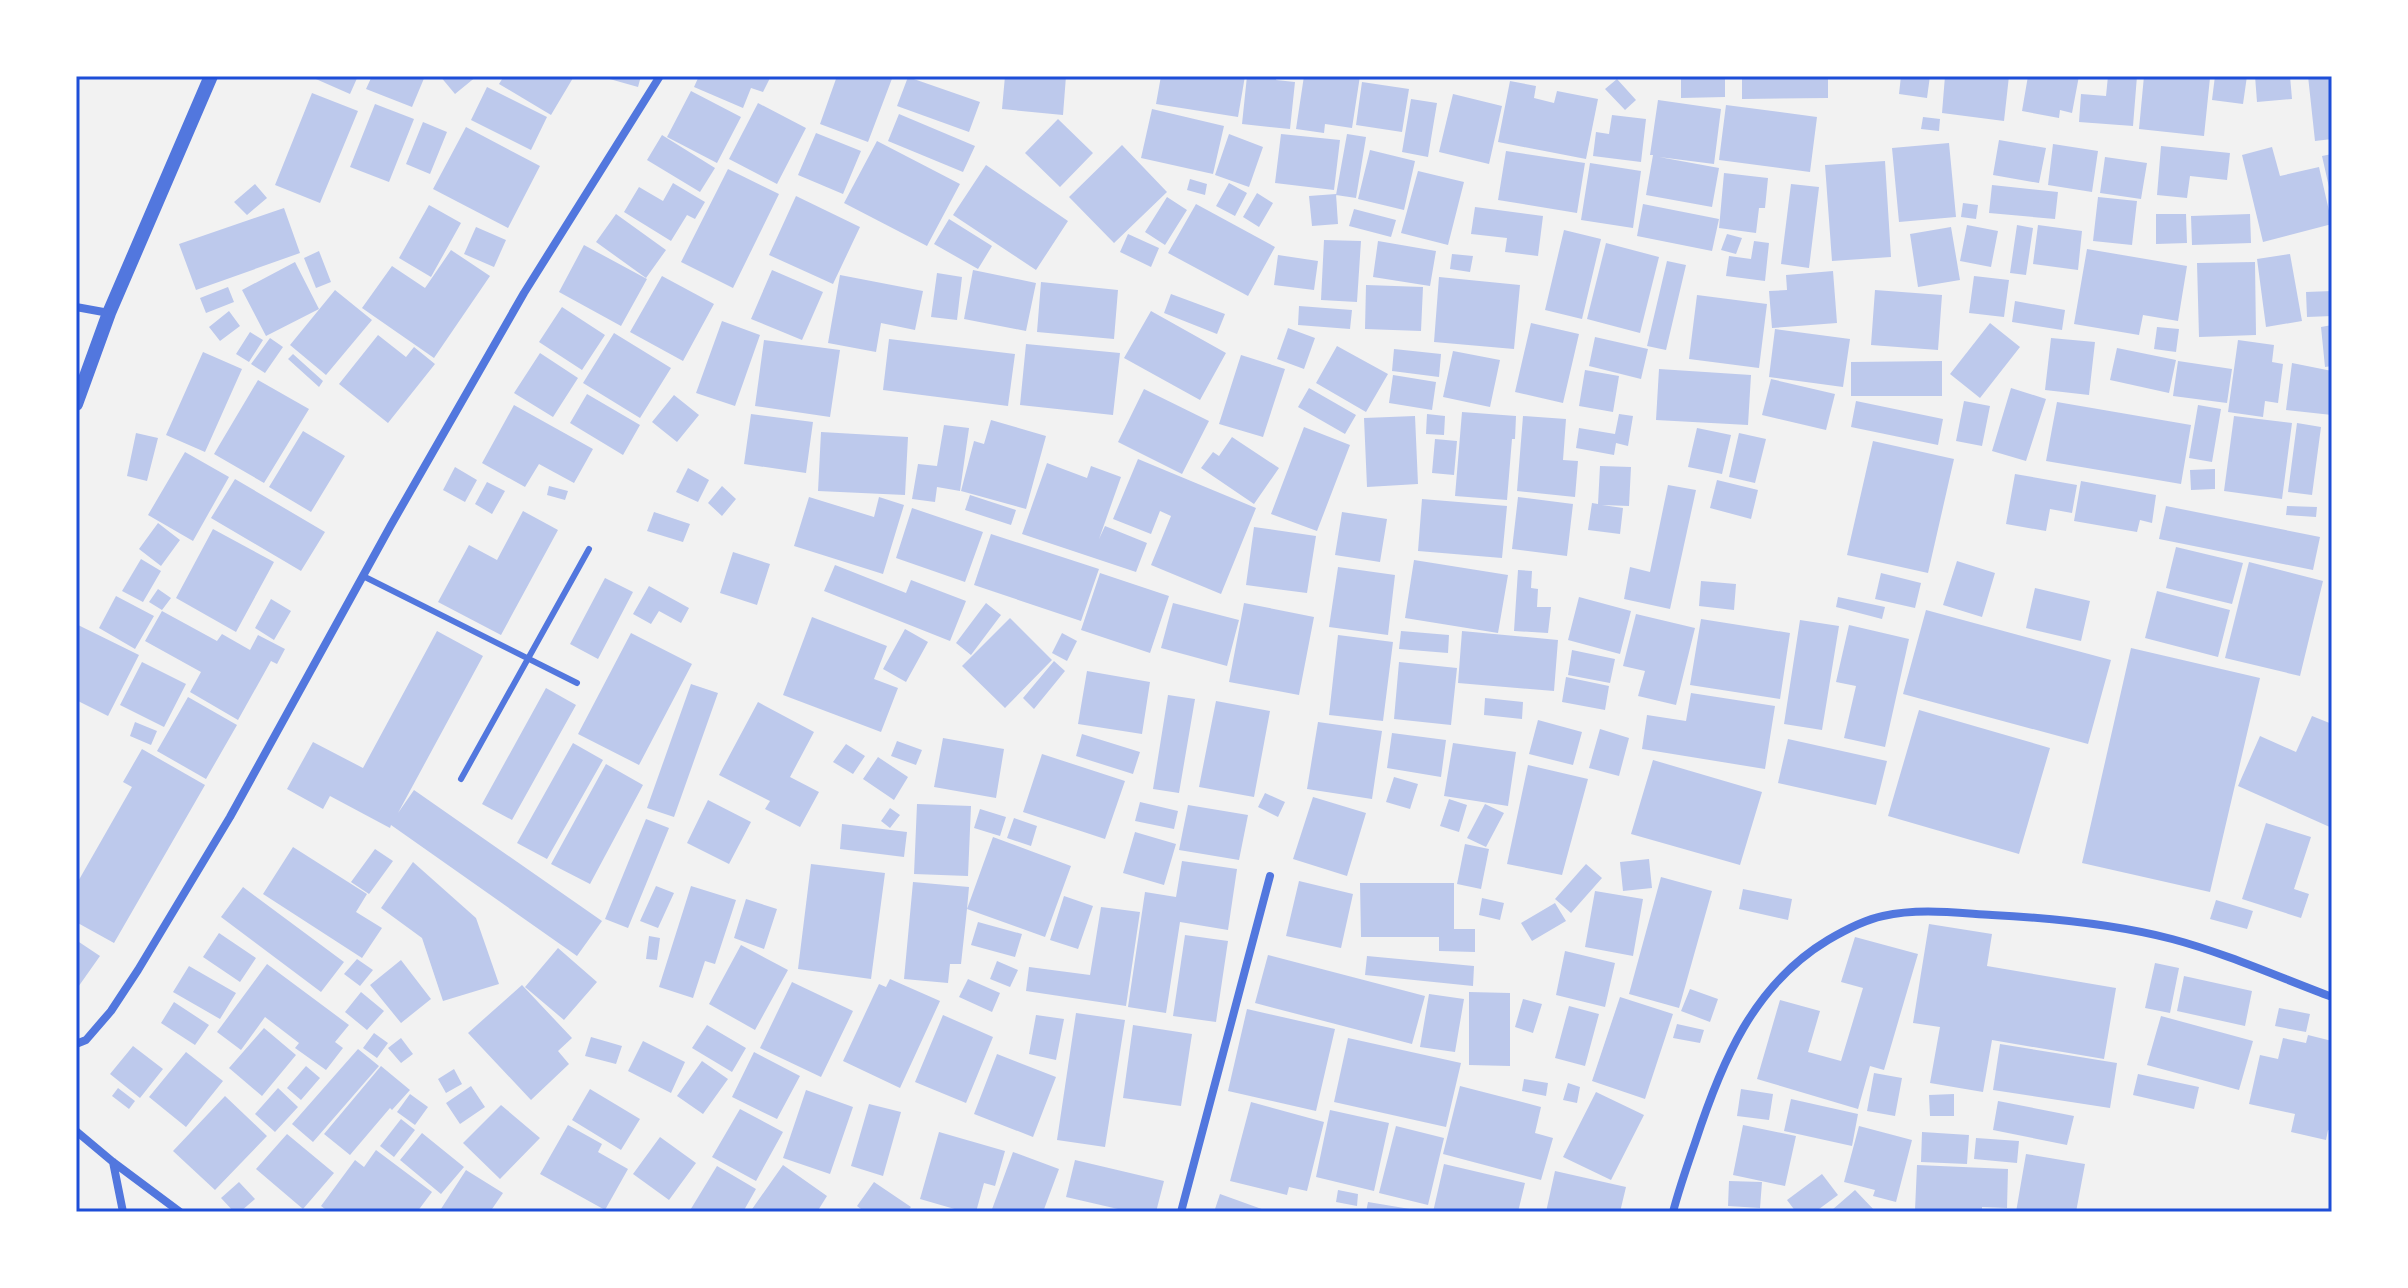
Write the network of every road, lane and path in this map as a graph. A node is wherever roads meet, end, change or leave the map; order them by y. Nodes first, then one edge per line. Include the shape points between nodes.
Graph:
1 (211, 76) edge
2 (660, 76) edge
3 (76, 307) edge
4 (109, 313) junction
5 (76, 404) edge
6 (589, 549) dead end
7 (363, 576) junction
8 (528, 658) junction
9 (577, 683) dead end
10 (461, 779) dead end
11 (1270, 876) dead end
12 (2332, 997) edge
13 (76, 1044) edge
14 (76, 1131) edge
15 (113, 1162) junction
16 (123, 1212) edge
17 (180, 1212) edge
18 (1181, 1212) edge
19 (1673, 1212) edge

1 - 4 street
2 - 7 street via 524,293
3 - 4 street
4 - 5 street
6 - 8 lane
7 - 8 lane
7 - 13 street via 230,817 138,970 111,1011
8 - 9 lane
8 - 10 lane
11 - 18 street
12 - 19 street via 2135,931 2017,916 1882,916 1843,931 1807,955 1753,1011 1711,1093
14 - 15 street
15 - 16 street
15 - 17 street

